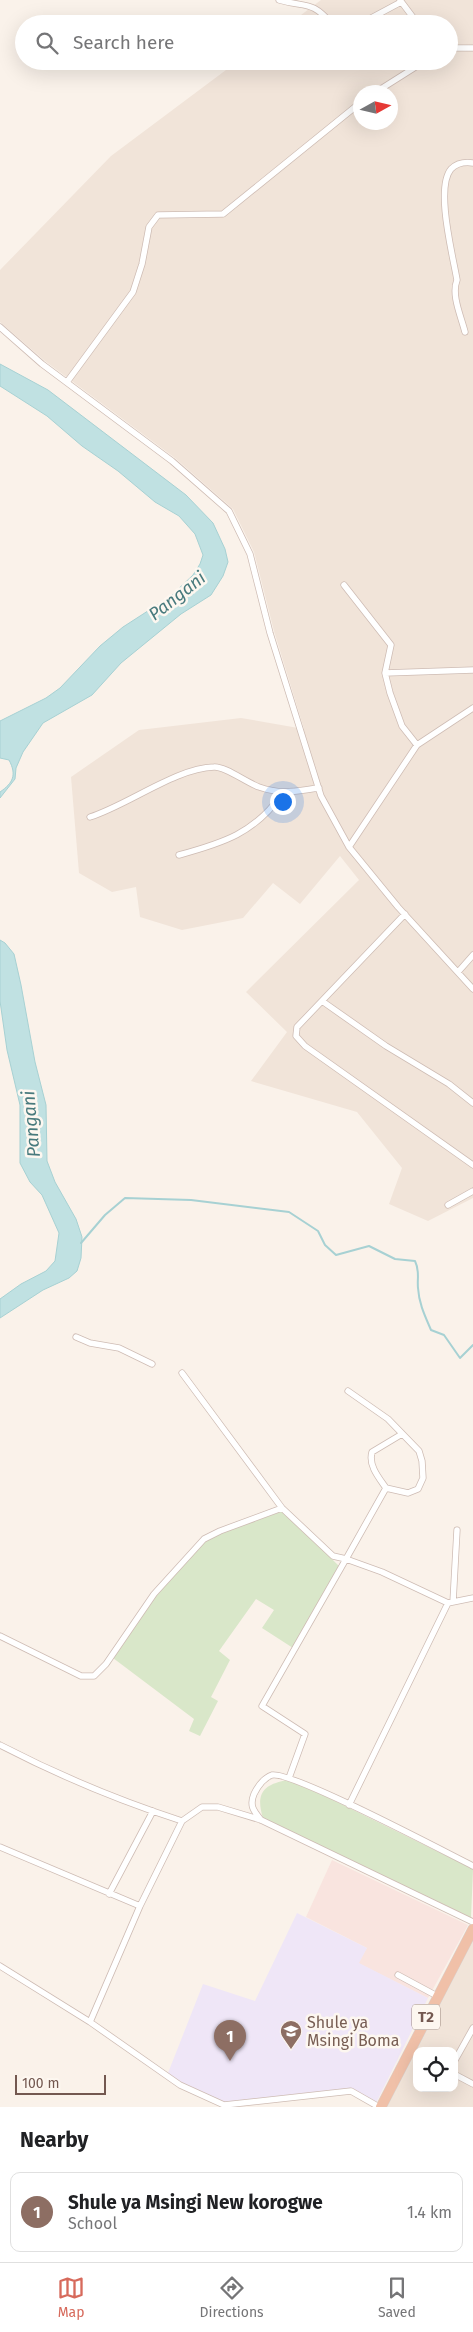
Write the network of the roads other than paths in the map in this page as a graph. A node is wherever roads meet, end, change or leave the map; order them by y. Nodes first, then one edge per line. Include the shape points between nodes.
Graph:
1 (279, 0) edge
2 (401, 1) edge
3 (326, 15) edge
4 (376, 15) edge
5 (411, 15) edge
6 (458, 48) edge
7 (473, 48) edge
8 (411, 70) edge
9 (387, 85) edge
10 (353, 109) edge
11 (473, 163) edge
12 (0, 327) edge
13 (465, 332) dead end
14 (67, 382) junction
15 (344, 585) dead end
16 (473, 670) edge
17 (385, 673) junction
18 (473, 708) edge
19 (417, 745) junction
20 (319, 788) junction
21 (282, 794) junction
22 (90, 817) dead end
23 (349, 847) junction
24 (179, 855) dead end
25 (405, 914) junction
26 (473, 955) edge
27 (458, 972) junction
28 (473, 989) edge
29 (322, 1001) junction
30 (473, 1103) edge
31 (473, 1165) edge
32 (473, 1191) edge
33 (448, 1205) dead end
34 (76, 1337) dead end
35 (152, 1364) dead end
36 (182, 1373) dead end
37 (348, 1391) dead end
38 (402, 1434) junction
39 (386, 1488) junction
40 (282, 1508) junction
41 (457, 1530) dead end
42 (346, 1559) junction
43 (473, 1598) edge
44 (450, 1602) junction
45 (0, 1636) edge
46 (0, 1745) edge
47 (289, 1778) junction
48 (349, 1804) junction
49 (152, 1811) junction
50 (262, 1820) junction
51 (182, 1821) junction
52 (0, 1847) edge
53 (473, 1866) edge
54 (109, 1894) junction
55 (140, 1906) junction
56 (473, 1922) edge
57 (473, 1929) edge
58 (0, 1966) edge
59 (398, 1975) dead end
60 (437, 1996) junction
61 (90, 2022) junction
62 (473, 2028) edge
63 (414, 2047) edge
64 (413, 2050) edge
65 (458, 2055) edge
66 (458, 2076) edge
67 (473, 2084) edge
68 (380, 2107) edge

1 - 3 street via 321,8
2 - 4 street
2 - 5 street
6 - 7 street
8 - 9 street
10 - 14 street via 223,214 158,215 153,219 133,292
11 - 13 street via 452,167 448,174 444,208 457,280 456,294
12 - 14 street
14 - 20 street via 172,461 229,512 250,554 270,632
15 - 17 street via 390,645
16 - 17 street
17 - 19 street via 402,726
18 - 19 street
19 - 23 street
20 - 21 street
20 - 23 street
21 - 22 street via 257,787 216,766 188,772
21 - 24 street via 269,812 247,829 213,846
23 - 25 street
25 - 27 street
25 - 29 street
26 - 27 street
27 - 28 street
29 - 30 street
29 - 31 street via 297,1027 299,1040
32 - 33 street
34 - 35 street via 119,1348
36 - 40 street
37 - 38 street via 388,1419
38 - 39 street via 372,1452 372,1465
38 - 39 street via 419,1451 423,1478 418,1488 408,1492
39 - 42 street
40 - 42 street via 333,1556
40 - 45 street via 204,1540 154,1594 106,1664 94,1676 81,1676
41 - 44 street
42 - 44 street
42 - 47 street via 262,1706 305,1734
43 - 44 street
44 - 48 street
46 - 49 street via 31,1762
47 - 48 street
47 - 50 street via 274,1775 257,1787 252,1809
48 - 53 street
49 - 51 street
49 - 54 street
50 - 51 street via 218,1807 202,1807
50 - 56 street
51 - 55 street
52 - 54 street
54 - 55 street
55 - 61 street
57 - 60 highway, T2
58 - 61 street
59 - 60 street
60 - 63 highway, T2
61 - 68 street via 180,2085 224,2105 351,2091
62 - 65 street
64 - 68 highway, T2
66 - 67 street

